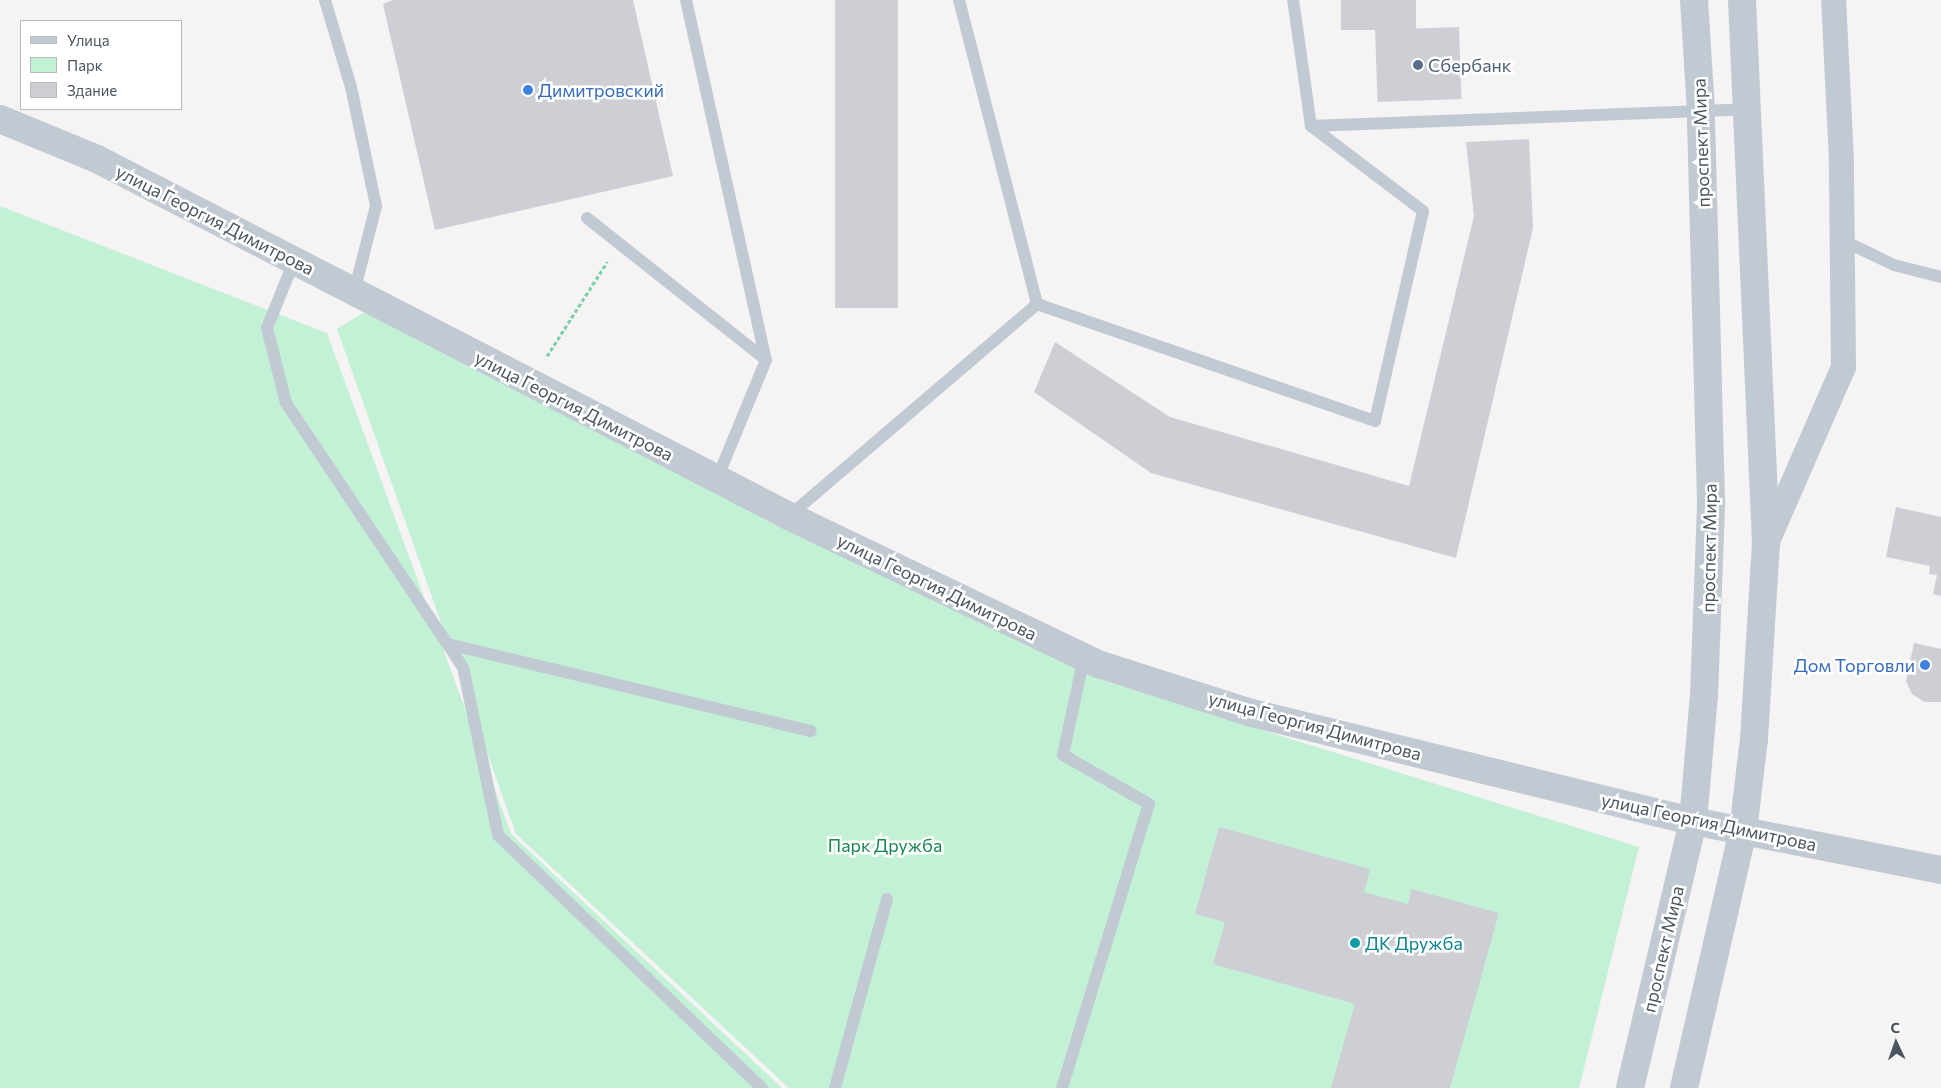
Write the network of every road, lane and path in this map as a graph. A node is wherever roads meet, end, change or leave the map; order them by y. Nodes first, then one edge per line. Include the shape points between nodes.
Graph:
1 (325, 0) edge
2 (686, 0) edge
3 (959, 0) edge
4 (1294, 0) edge
5 (1694, 0) edge
6 (1742, 0) edge
7 (1833, 0) edge
8 (1749, 109) junction
9 (1701, 110) junction
10 (0, 119) edge
11 (1311, 126) junction
12 (587, 218) dead end
13 (1842, 240) junction
14 (619, 243) junction
15 (294, 261) junction
16 (1941, 277) edge
17 (354, 292) junction
18 (1037, 304) junction
19 (766, 360) junction
20 (529, 382) junction
21 (716, 479) junction
22 (788, 516) junction
23 (1766, 543) junction
24 (448, 644) junction
25 (1084, 657) junction
26 (812, 731) dead end
27 (1693, 821) junction
28 (1743, 831) junction
29 (1941, 870) edge
30 (887, 899) dead end
31 (762, 1088) edge
32 (835, 1088) edge
33 (1062, 1088) edge
34 (1630, 1088) edge
35 (1684, 1088) edge

1 - 17 lane via 351,87 376,206
2 - 19 lane
3 - 18 lane
4 - 11 lane
5 - 9 street, проспект Мира
6 - 8 street
7 - 13 street
8 - 9 lane
8 - 23 street
9 - 11 lane
9 - 27 street, проспект Мира via 1711,502 1704,696
10 - 15 street, улица Георгия Димитрова via 97,159
11 - 18 lane via 1423,211 1375,421
12 - 14 lane
13 - 16 lane via 1894,265
13 - 23 street via 1843,367 1793,473
14 - 19 lane
14 - 20 path
15 - 17 street, улица Георгия Димитрова
15 - 24 lane via 267,328 286,403
17 - 20 street, улица Георгия Димитрова
18 - 22 lane
19 - 21 lane
20 - 21 street, улица Георгия Димитрова
21 - 22 street, улица Георгия Димитрова
22 - 25 street, улица Георгия Димитрова
23 - 28 street via 1754,739
24 - 26 lane
24 - 31 lane via 464,667 498,835
25 - 27 street, улица Георгия Димитрова via 1252,713
25 - 33 lane via 1063,755 1149,804
27 - 28 street, улица Георгия Димитрова
27 - 34 street, проспект Мира
28 - 29 street, улица Георгия Димитрова
28 - 35 street
30 - 32 lane

